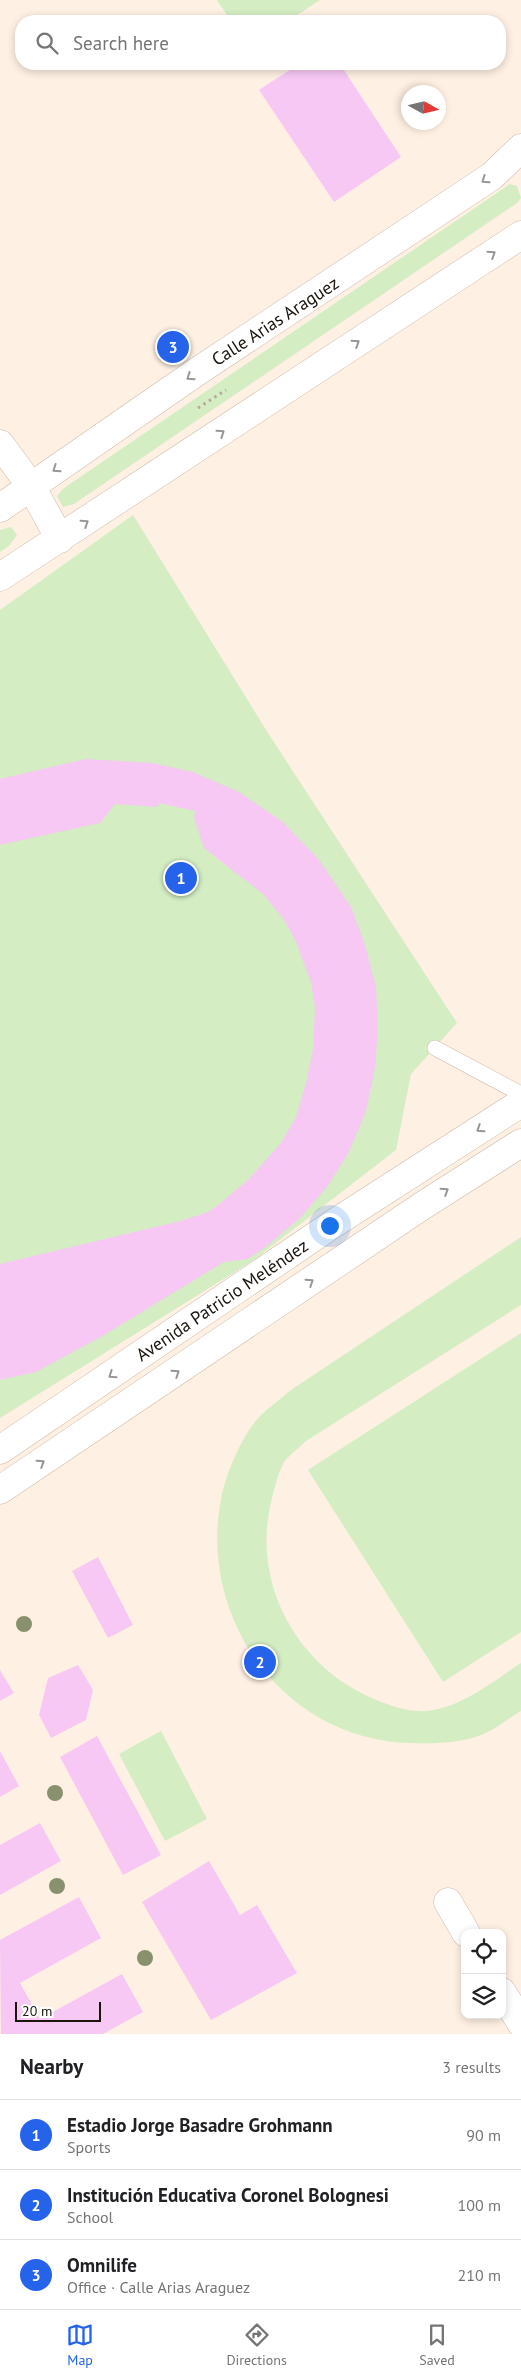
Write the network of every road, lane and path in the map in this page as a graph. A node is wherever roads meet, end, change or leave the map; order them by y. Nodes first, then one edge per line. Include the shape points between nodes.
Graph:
1 (520, 150) edge
2 (521, 235) edge
3 (0, 444) edge
4 (31, 486) junction
5 (0, 508) edge
6 (60, 539) junction
7 (0, 577) edge
8 (435, 1048) dead end
9 (521, 1094) edge
10 (521, 1103) edge
11 (521, 1143) edge
12 (0, 1450) edge
13 (0, 1490) edge
14 (448, 1902) dead end
15 (464, 1929) edge
16 (506, 1999) edge
17 (521, 2023) edge

1 -> 4 street, Calle Arias Araguez via 492,176
6 -> 2 street
3 - 4 street
4 - 5 street, Calle Arias Araguez
4 - 6 street
6 - 7 street
8 - 9 lane
10 -> 12 street, Avenida Patricio Meléndez via 333,1224
13 -> 11 street, Avenida Patricio Meléndez
14 - 15 street
16 - 17 street

